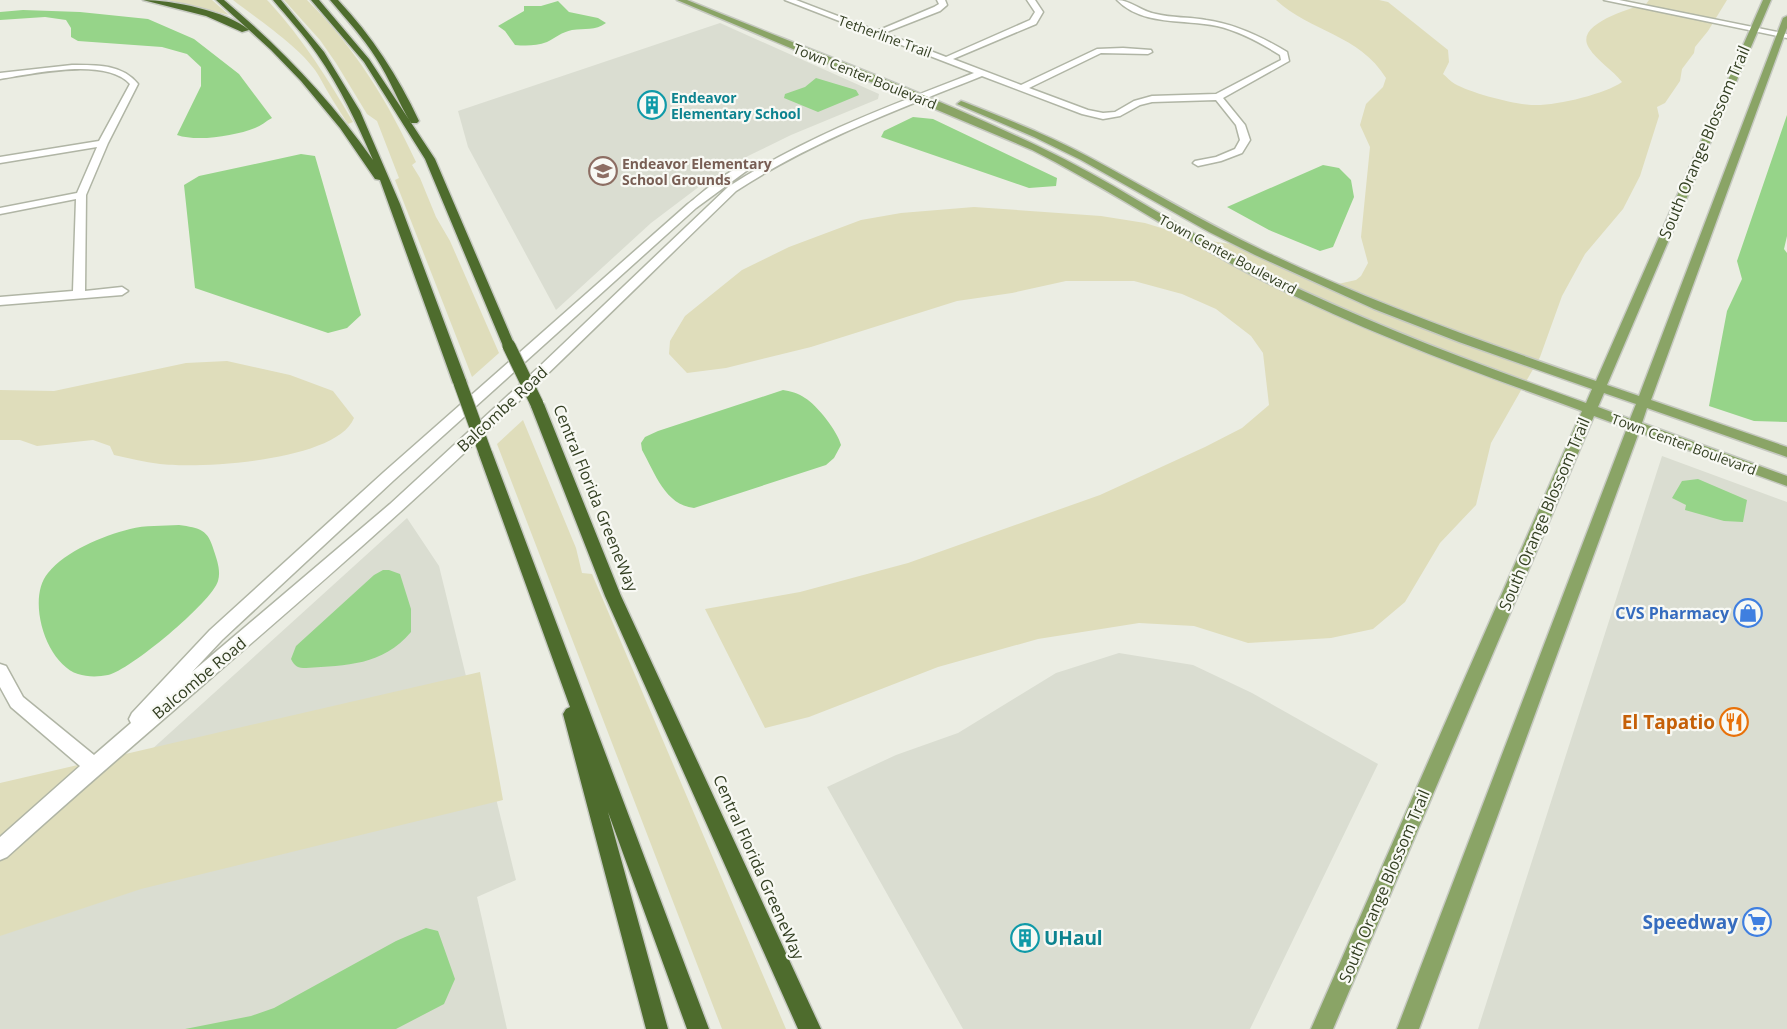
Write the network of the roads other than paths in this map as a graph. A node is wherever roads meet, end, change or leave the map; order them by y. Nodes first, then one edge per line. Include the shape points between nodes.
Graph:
1 (147, 0) edge
2 (220, 0) edge
3 (277, 0) edge
4 (315, 0) edge
5 (334, 0) edge
6 (681, 0) edge
7 (941, 0) edge
8 (1030, 0) edge
9 (1121, 0) edge
10 (1608, 0) edge
11 (1636, 0) edge
12 (1766, 0) edge
13 (796, 1) edge
14 (1755, 25) junction
15 (1785, 29) edge
16 (878, 32) junction
17 (268, 42) junction
18 (1148, 52) dead end
19 (947, 59) junction
20 (968, 68) junction
21 (981, 73) junction
22 (0, 76) edge
23 (1023, 87) junction
24 (933, 92) junction
25 (908, 93) junction
26 (921, 93) junction
27 (1218, 97) junction
28 (103, 143) junction
29 (430, 159) junction
30 (0, 160) edge
31 (1198, 163) dead end
32 (81, 194) junction
33 (393, 199) junction
34 (0, 211) edge
35 (122, 291) dead end
36 (79, 295) junction
37 (0, 301) edge
38 (1599, 386) junction
39 (1643, 402) junction
40 (1589, 409) junction
41 (1634, 426) junction
42 (1787, 452) edge
43 (1787, 481) edge
44 (548, 620) junction
45 (0, 671) edge
46 (94, 766) junction
47 (0, 850) edge
48 (657, 1029) edge
49 (698, 1029) edge
50 (810, 1029) edge
51 (1322, 1029) edge
52 (1408, 1029) edge

1 - 17 highway via 222,17
2 - 17 highway
3 - 33 highway via 307,33 337,76 365,128
4 - 29 highway, Central Florida GreeneWay via 367,61 414,139
5 - 29 highway via 350,16 399,87
6 - 25 main road, Town Center Boulevard
7 - 16 street via 943,5 937,9
8 - 19 street via 1039,12 1033,22
9 - 27 street via 1125,5 1156,16 1230,27 1284,54 1285,61 1278,66
10 - 14 street
11 - 14 street
12 - 14 main road, South Orange Blossom Trail
13 - 16 street, Tetherline Trail
14 - 15 street
14 - 38 main road, South Orange Blossom Trail
15 - 39 main road, South Orange Blossom Trail
16 - 19 street, Tetherline Trail
17 - 33 highway via 304,78 350,134
18 - 23 street via 1100,51
19 - 20 street, Tetherline Trail
20 - 21 street, Tetherline Trail
20 - 26 street
21 - 23 street, Tetherline Trail
21 - 24 street, Balcombe Road
22 - 28 street via 92,67 122,72 134,84
23 - 27 street, Tetherline Trail via 1103,116 1117,114 1152,99
24 - 26 street, Balcombe Road
24 - 38 main road, Town Center Boulevard via 1084,158 1213,230 1305,275 1463,339
25 - 26 main road, Town Center Boulevard
25 - 46 street, Balcombe Road via 778,150 720,184 692,206 216,635
26 - 40 main road, Town Center Boulevard via 1069,165 1250,269 1334,310 1448,357
26 - 46 street, Balcombe Road via 787,154 732,189 545,369 367,533
27 - 31 street via 1240,126 1245,140 1239,152
28 - 30 street
28 - 32 street
29 - 50 highway, Central Florida GreeneWay, bridge via 537,404 613,596
32 - 34 street
32 - 36 street
33 - 44 highway, bridge
35 - 36 street
36 - 37 street
38 - 39 main road, Town Center Boulevard
38 - 40 main road, South Orange Blossom Trail
39 - 41 main road, South Orange Blossom Trail
39 - 42 main road, Town Center Boulevard
40 - 41 main road, Town Center Boulevard
40 - 51 main road, South Orange Blossom Trail
41 - 43 main road, Town Center Boulevard
41 - 52 main road, South Orange Blossom Trail
44 - 48 highway
44 - 49 highway
45 - 46 street via 17,702
46 - 47 street, Balcombe Road

